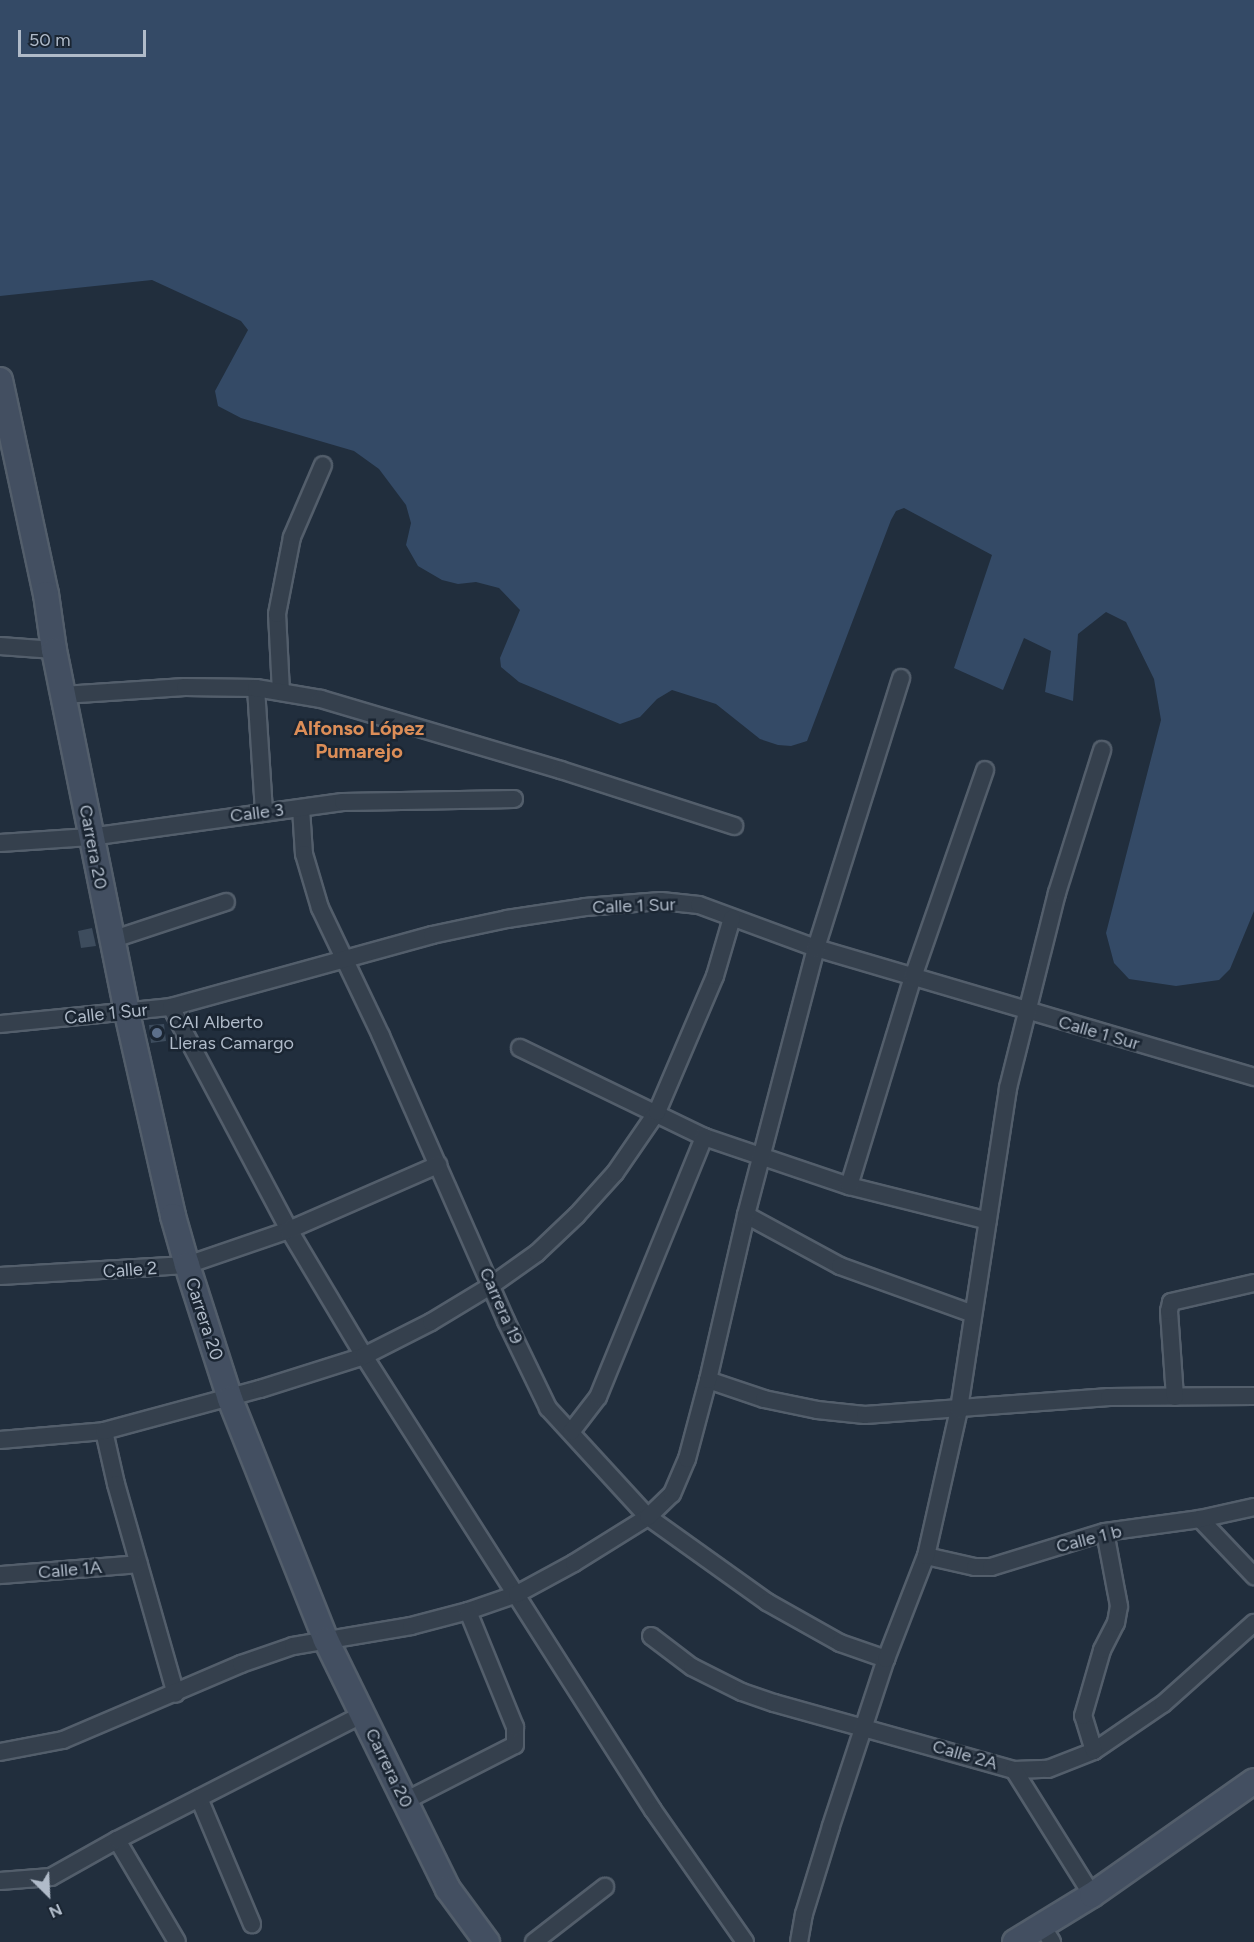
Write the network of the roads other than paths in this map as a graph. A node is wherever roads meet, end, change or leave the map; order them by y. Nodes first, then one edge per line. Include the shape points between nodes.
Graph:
1 (0, 380) edge
2 (323, 465) dead end
3 (0, 646) edge
4 (54, 650) junction
5 (901, 678) dead end
6 (256, 688) junction
7 (281, 692) junction
8 (63, 695) junction
9 (1102, 750) dead end
10 (985, 770) dead end
11 (514, 799) dead end
12 (301, 808) junction
13 (264, 812) junction
14 (734, 826) dead end
15 (90, 837) junction
16 (0, 843) edge
17 (226, 902) dead end
18 (732, 918) junction
19 (111, 940) junction
20 (816, 948) junction
21 (345, 959) junction
22 (913, 977) junction
23 (171, 1007) junction
24 (1027, 1011) junction
25 (126, 1012) junction
26 (0, 1024) edge
27 (520, 1048) dead end
28 (1254, 1077) edge
29 (657, 1112) junction
30 (704, 1137) junction
31 (763, 1155) junction
32 (438, 1165) junction
33 (849, 1186) junction
34 (746, 1215) junction
35 (988, 1221) junction
36 (289, 1230) junction
37 (187, 1265) junction
38 (0, 1276) edge
39 (1254, 1283) edge
40 (492, 1285) junction
41 (973, 1314) junction
42 (364, 1356) junction
43 (708, 1380) junction
44 (1254, 1396) edge
45 (1175, 1397) junction
46 (230, 1399) junction
47 (959, 1409) junction
48 (104, 1431) junction
49 (572, 1431) junction
50 (0, 1440) edge
51 (1254, 1507) edge
52 (648, 1517) junction
53 (1200, 1519) junction
54 (1105, 1532) junction
55 (926, 1556) junction
56 (139, 1564) junction
57 (0, 1575) edge
58 (1254, 1576) edge
59 (517, 1594) junction
60 (468, 1611) junction
61 (1254, 1623) edge
62 (651, 1636) dead end
63 (326, 1640) junction
64 (886, 1659) junction
65 (176, 1694) junction
66 (363, 1714) junction
67 (866, 1726) junction
68 (1094, 1751) junction
69 (0, 1752) edge
70 (1014, 1770) junction
71 (1254, 1781) edge
72 (199, 1798) junction
73 (405, 1801) junction
74 (117, 1840) junction
75 (0, 1881) edge
76 (605, 1887) dead end
77 (1092, 1895) junction
78 (252, 1924) dead end
79 (1047, 1934) edge
80 (174, 1941) edge
81 (487, 1942) edge
82 (534, 1942) edge
83 (745, 1942) edge
84 (799, 1942) edge
85 (1015, 1942) edge

1 - 4 street, Carrera 20 via 46,594
2 - 7 street via 292,537 277,614
3 - 4 street
4 - 8 street, Carrera 20
5 - 20 street
6 - 7 street
6 - 8 street via 185,687
6 - 13 street
7 - 14 street via 401,722
8 - 15 street, Carrera 20
9 - 24 street via 1057,893
10 - 22 street
11 - 12 street, Calle 3 via 343,802
12 - 13 street, Calle 3
12 - 21 street, Carrera 19 via 304,854 320,908
13 - 15 street, Calle 3
15 - 16 street, Calle 3
15 - 19 street, Carrera 20
17 - 19 street
18 - 20 street, Calle 1 Sur
18 - 21 street, Calle 1 Sur via 699,905 661,902 585,907 432,935
18 - 29 street via 715,976
19 - 25 street, Carrera 20
20 - 22 street, Calle 1 Sur
20 - 31 street
21 - 23 street, Calle 1 Sur
21 - 32 street, Carrera 19
22 - 24 street, Calle 1 Sur
22 - 33 street
23 - 25 street, Calle 1 Sur
23 - 36 street
24 - 28 street, Calle 1 Sur
24 - 35 street via 1008,1088
25 - 26 street, Calle 1 Sur
25 - 37 street, Carrera 20
27 - 29 street
29 - 30 street
29 - 40 street via 615,1173 577,1215 537,1253
30 - 31 street
30 - 49 street via 597,1397
31 - 33 street
31 - 34 street
32 - 36 street, Calle 2
32 - 40 street, Carrera 19
33 - 35 street
34 - 41 street via 840,1266
34 - 43 street
35 - 41 street
36 - 37 street, Calle 2
36 - 42 street
37 - 38 street, Calle 2
37 - 46 street, Carrera 20
39 - 45 street via 1172,1302 1169,1311
40 - 42 street
40 - 49 street, Carrera 19 via 548,1408
41 - 47 street
42 - 46 street
42 - 59 street
43 - 47 street via 764,1399 817,1410 865,1415
43 - 52 street via 687,1459 672,1494
44 - 45 street
45 - 47 street via 1109,1397
46 - 48 street
46 - 63 street, Carrera 20
47 - 55 street
48 - 50 street
48 - 56 street
49 - 52 street, Carrera 19
51 - 53 street, Calle 1 b
52 - 59 street
52 - 64 street, Carrera 19 via 766,1602 840,1642
53 - 54 street, Calle 1 b
53 - 58 street
54 - 55 street, Calle 1 b via 991,1567
54 - 68 street via 1119,1606 1083,1716
55 - 64 street
56 - 57 street, Calle 1A
56 - 65 street
59 - 60 street
59 - 83 street via 653,1810
60 - 63 street via 411,1626
60 - 73 street via 516,1727 515,1745
61 - 68 street, Calle 2A via 1163,1704
62 - 67 street, Calle 2A via 692,1667 742,1692
63 - 65 street via 293,1646 241,1664
63 - 66 street, Carrera 20
64 - 67 street
65 - 69 street via 63,1740
66 - 72 street
66 - 73 street, Carrera 20
67 - 70 street, Calle 2A
67 - 84 street via 831,1826
68 - 70 street, Calle 2A via 1047,1769
70 - 77 street
71 - 77 street
72 - 74 street
72 - 78 street
73 - 81 street, Carrera 20 via 448,1889
74 - 75 street via 51,1877
74 - 80 street
76 - 82 street
77 - 79 street
79 - 85 street

